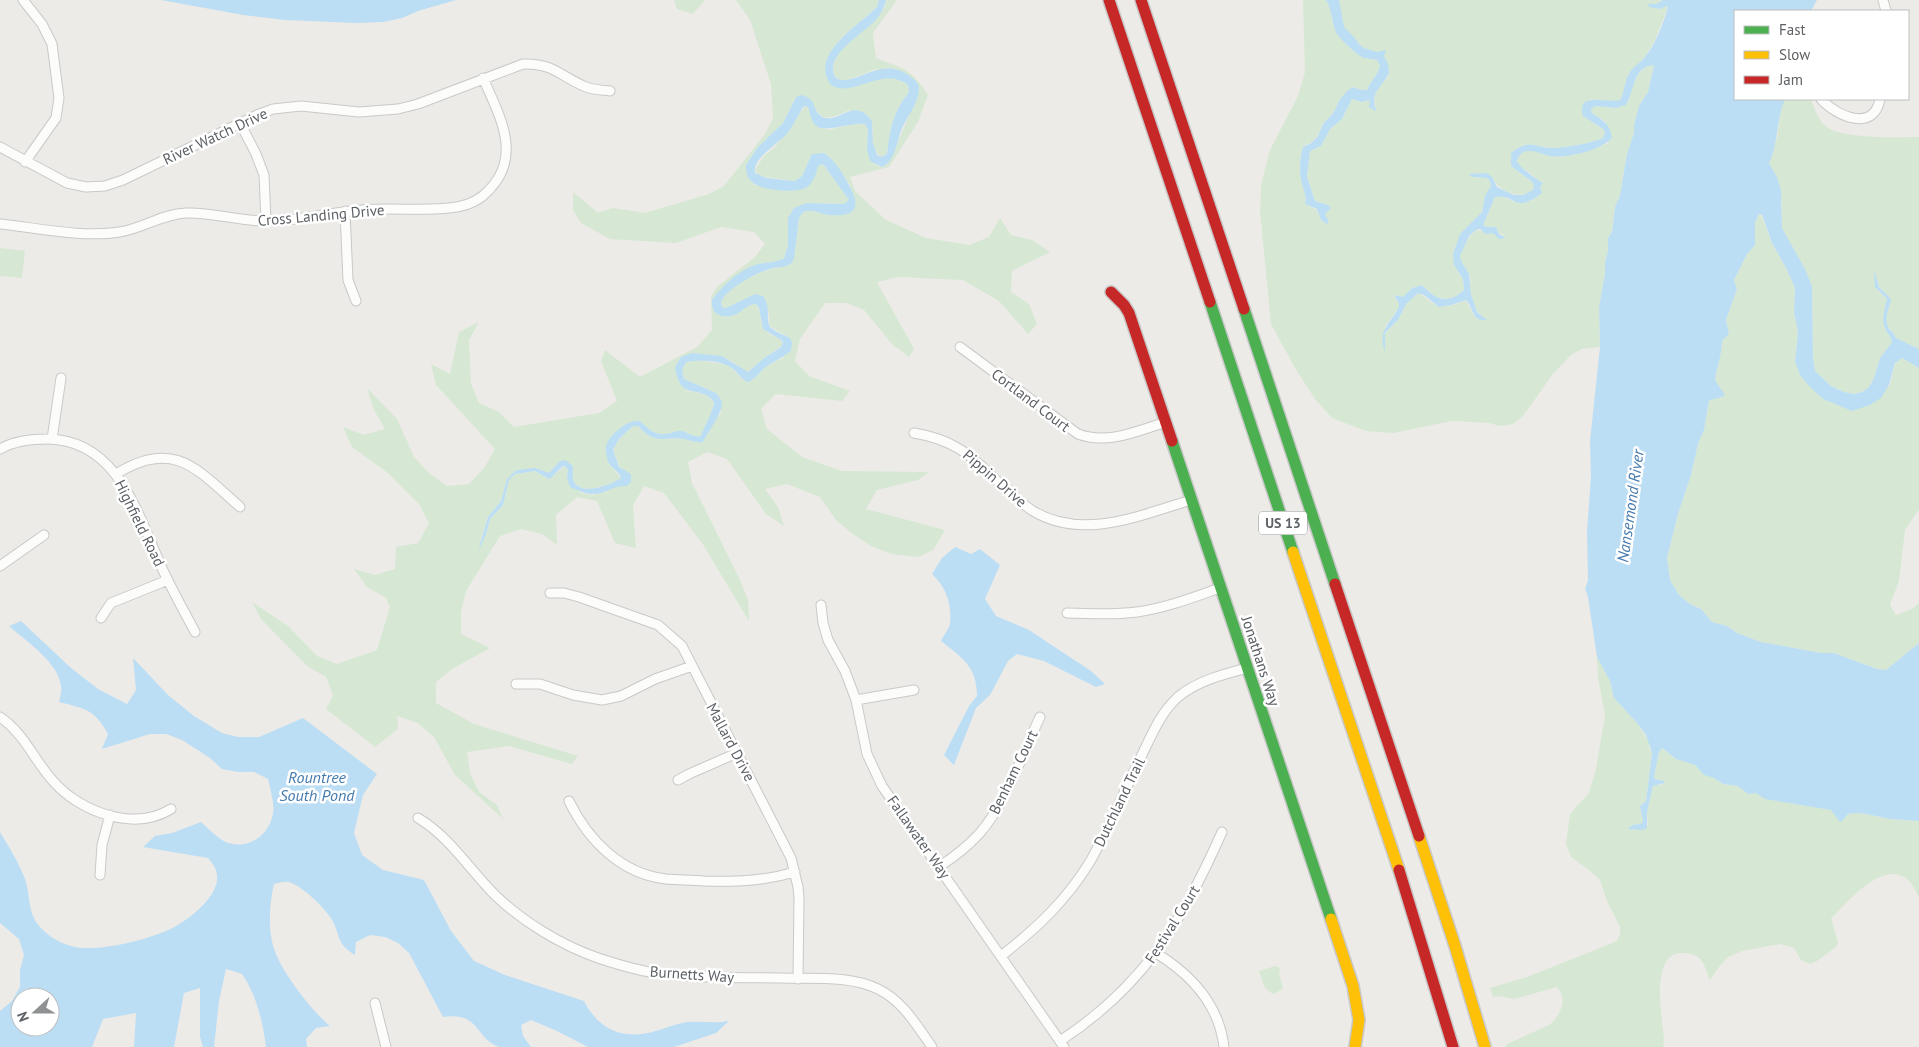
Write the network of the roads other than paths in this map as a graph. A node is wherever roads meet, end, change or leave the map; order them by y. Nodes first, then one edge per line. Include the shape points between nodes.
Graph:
1 (23, 0) edge
2 (1110, 0) edge
3 (1141, 0) edge
4 (483, 78) junction
5 (610, 91) dead end
6 (1822, 100) edge
7 (1880, 100) edge
8 (240, 123) junction
9 (0, 147) edge
10 (25, 162) junction
11 (345, 211) junction
12 (266, 221) junction
13 (0, 224) edge
14 (1110, 292) dead end
15 (356, 301) dead end
16 (960, 347) dead end
17 (61, 378) dead end
18 (1166, 422) junction
19 (914, 432) dead end
20 (52, 439) junction
21 (0, 449) edge
22 (116, 474) junction
23 (1191, 500) junction
24 (240, 507) dead end
25 (44, 535) dead end
26 (0, 566) edge
27 (168, 580) junction
28 (1220, 588) junction
29 (550, 593) dead end
30 (821, 605) dead end
31 (1067, 612) dead end
32 (101, 618) dead end
33 (196, 632) dead end
34 (692, 666) junction
35 (1247, 668) junction
36 (516, 684) dead end
37 (914, 690) dead end
38 (856, 700) junction
39 (0, 717) edge
40 (1040, 717) dead end
41 (737, 753) junction
42 (678, 780) dead end
43 (569, 801) dead end
44 (171, 809) dead end
45 (110, 815) junction
46 (418, 818) dead end
47 (1222, 832) dead end
48 (940, 866) junction
49 (795, 872) junction
50 (100, 875) dead end
51 (1156, 953) junction
52 (1001, 956) junction
53 (798, 979) junction
54 (375, 1003) dead end
55 (1062, 1044) edge
56 (386, 1047) edge
57 (932, 1047) edge
58 (1224, 1047) edge
59 (1355, 1047) edge
60 (1453, 1047) edge
61 (1484, 1047) edge

1 - 10 street via 42,24 52,44 60,98 56,118
2 - 60 main road, US 13 via 1407,895
3 - 61 main road, US 13 via 1455,946
4 - 5 street, River Watch Drive via 514,66 532,64 558,71 588,88
4 - 8 street, River Watch Drive via 398,109 359,112 290,106 264,112
4 - 11 street, Cross Landing Drive via 503,127 507,147 500,176 488,191 474,202 458,207
6 - 7 street via 1838,114 1866,118 1876,112
8 - 10 street, River Watch Drive via 105,186 67,183
8 - 12 street via 264,175
9 - 10 street, River Watch Drive
11 - 12 street, Cross Landing Drive
11 - 15 street via 348,280
12 - 13 street, Cross Landing Drive via 184,213 130,230 96,234
14 - 18 main road, Jonathans Way via 1129,313
16 - 18 street, Cortland Court via 1078,434 1108,439
17 - 20 street
18 - 23 main road, Jonathans Way
19 - 23 street, Pippin Drive via 942,440 968,453 1032,510 1057,522 1100,525
20 - 21 street, Highfield Road via 38,439
20 - 22 street, Highfield Road via 62,439 86,448
22 - 24 street via 134,462 169,458 200,472
22 - 27 street, Highfield Road
23 - 28 main road, Jonathans Way
25 - 26 street
27 - 32 street via 111,603
27 - 33 street, Highfield Road
28 - 31 street via 1139,612
28 - 35 main road, Jonathans Way
29 - 34 street, Mallard Drive via 585,598 658,625 682,646
30 - 38 street, Fallawater Way via 828,640
34 - 36 street via 655,679 627,694 602,700 540,684
34 - 41 street, Mallard Drive
35 - 52 street, Dutchland Trail via 1208,680 1170,704 1156,724 1105,834 1078,880 1043,922
35 - 59 main road, Jonathans Way via 1353,986 1359,1020
37 - 38 street
38 - 48 street, Fallawater Way via 867,754 882,786
39 - 45 street via 20,735 43,770 66,794
40 - 48 street, Benham Court via 993,815 961,852
41 - 42 street
41 - 49 street, Mallard Drive via 786,846
43 - 49 street via 580,822 602,848 623,865 649,876 743,882
44 - 45 street via 143,820
45 - 50 street via 102,844
46 - 53 street, Burnetts Way via 445,838 496,895 535,925 573,947 612,962 663,974
47 - 51 street, Festival Court via 1188,902
48 - 52 street, Fallawater Way
49 - 53 street, Mallard Drive via 799,898
51 - 55 street, Festival Court via 1119,995
51 - 58 street via 1181,969 1204,993 1219,1019
52 - 55 street, Fallawater Way
53 - 57 street, Burnetts Way via 853,981 878,989 910,1016
54 - 56 street

